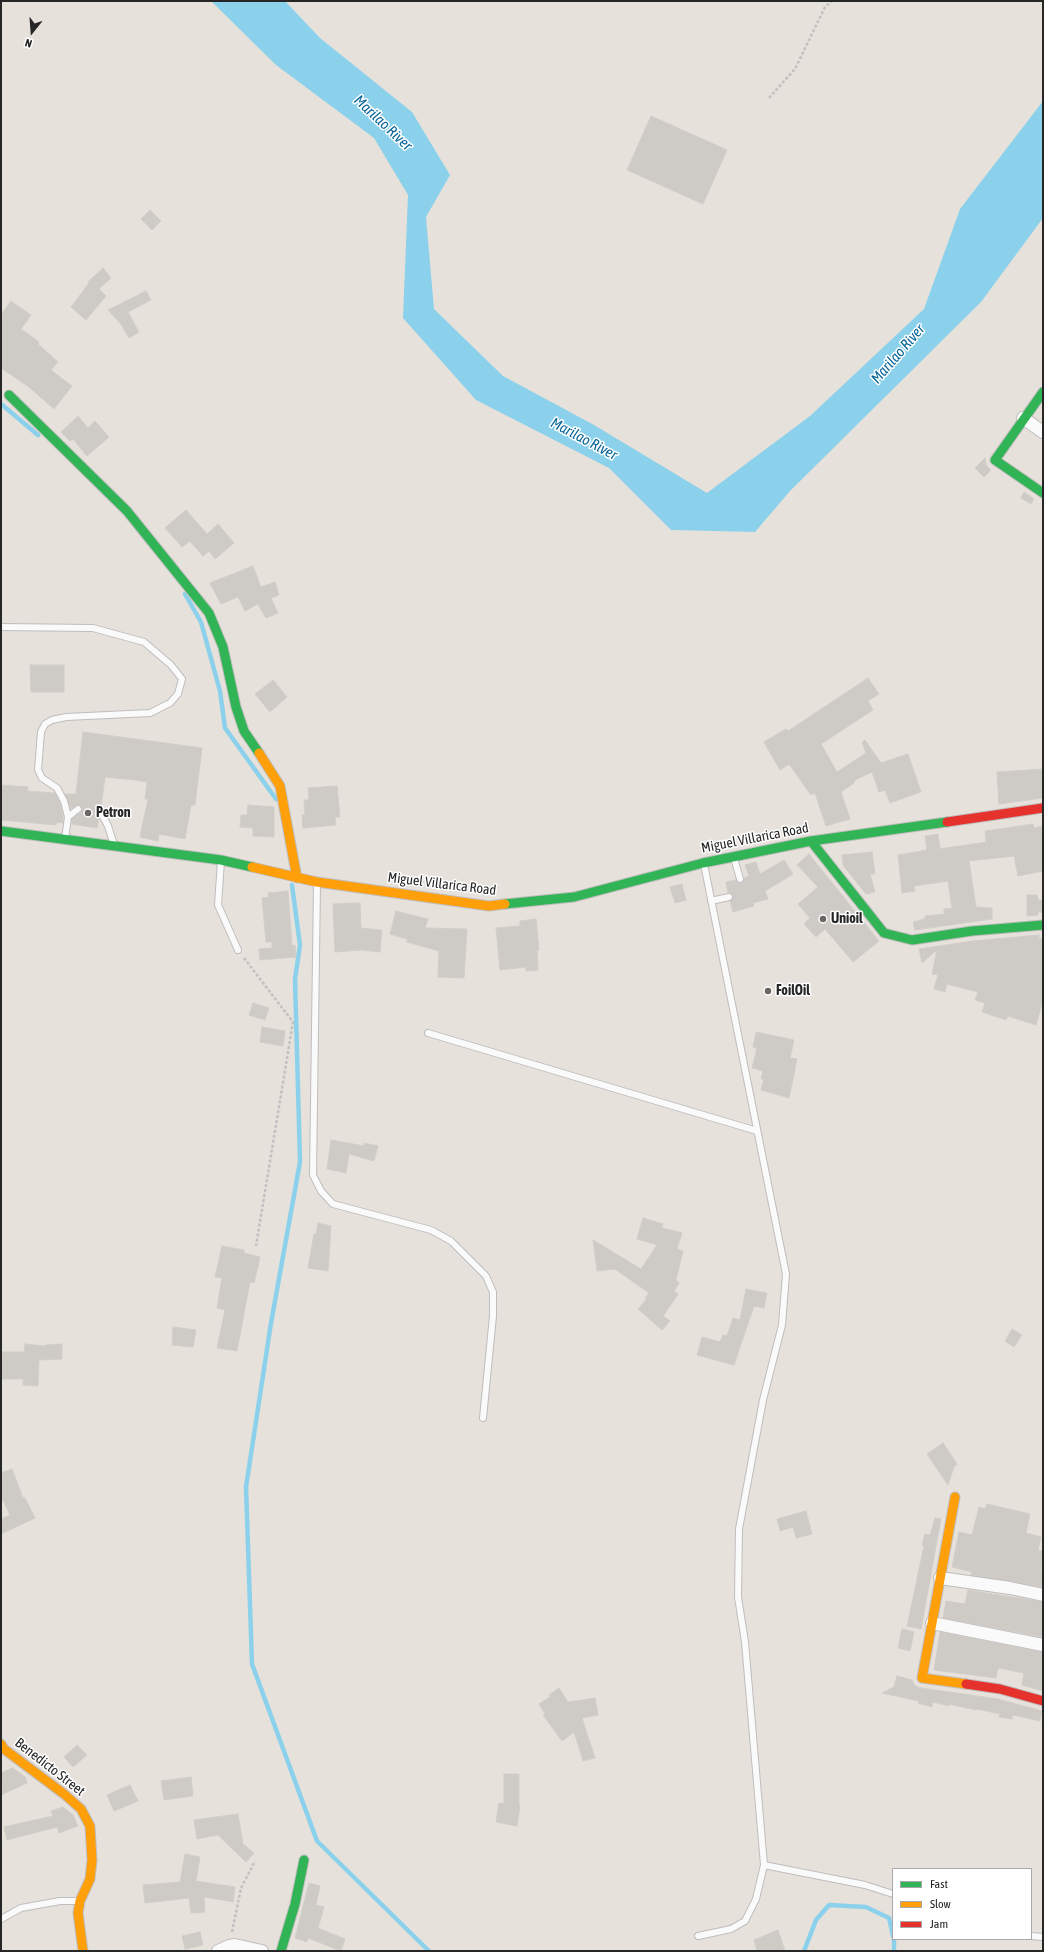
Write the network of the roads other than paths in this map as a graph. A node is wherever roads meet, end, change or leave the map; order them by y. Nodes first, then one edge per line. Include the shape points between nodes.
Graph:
1 (1043, 392) edge
2 (9, 395) dead end
3 (1023, 418) junction
4 (1043, 432) edge
5 (1043, 493) edge
6 (1, 627) edge
7 (1043, 808) edge
8 (78, 809) dead end
9 (100, 811) dead end
10 (68, 817) junction
11 (1, 831) edge
12 (65, 839) junction
13 (811, 841) junction
14 (114, 846) junction
15 (734, 856) junction
16 (221, 860) junction
17 (703, 862) junction
18 (297, 878) junction
19 (740, 879) dead end
20 (317, 882) junction
21 (729, 897) dead end
22 (711, 901) junction
23 (1043, 925) edge
24 (238, 950) road end
25 (428, 1033) dead end
26 (757, 1130) junction
27 (483, 1418) dead end
28 (955, 1497) dead end
29 (940, 1578) junction
30 (1043, 1595) edge
31 (932, 1623) junction
32 (1043, 1645) edge
33 (1043, 1701) edge
34 (2, 1748) edge
35 (304, 1860) dead end
36 (764, 1865) junction
37 (892, 1894) edge
38 (80, 1901) junction
39 (1, 1919) edge
40 (698, 1936) dead end
41 (1032, 1936) edge
42 (1043, 1937) edge
43 (224, 1948) edge
44 (83, 1951) edge
45 (262, 1951) edge
46 (281, 1951) edge

1 - 3 street
2 - 18 street via 127,510 209,613 223,647 244,731 280,786
3 - 4 street
3 - 5 street via 995,460
6 - 10 lane via 93,628 144,642 182,679 178,694 170,703 150,713 66,717 45,724 41,732 38,770 42,778 57,788
7 - 13 street, Miguel Villarica Road
8 - 10 lane
9 - 14 lane
10 - 12 lane
11 - 12 street, Miguel Villarica Road
12 - 14 street, Miguel Villarica Road
13 - 15 street, Miguel Villarica Road
13 - 23 street via 884,933 912,940 972,931
14 - 16 street, Miguel Villarica Road
15 - 17 street, Miguel Villarica Road
15 - 19 lane
16 - 18 street, Miguel Villarica Road
16 - 24 lane via 218,905
17 - 20 street, Miguel Villarica Road via 574,897 489,906
17 - 22 lane
18 - 20 street, Miguel Villarica Road
20 - 27 lane via 312,1174 321,1191 333,1204 431,1230 451,1241 486,1276 493,1292 493,1316
21 - 22 lane
22 - 26 lane
25 - 26 lane
26 - 36 lane via 786,1274 782,1326 763,1400 739,1529 738,1597 745,1642
28 - 29 street
29 - 30 street
29 - 31 street
31 - 32 street
31 - 33 street via 922,1678 1000,1689
34 - 38 street, Benedicto Street via 81,1809 90,1826 90,1879
35 - 46 street via 295,1904
36 - 37 lane via 865,1885
36 - 40 lane via 756,1899 745,1921 731,1928
38 - 39 lane via 60,1901 21,1908
38 - 44 street, Benedicto Street via 79,1921
41 - 42 lane
43 - 45 street via 239,1946

